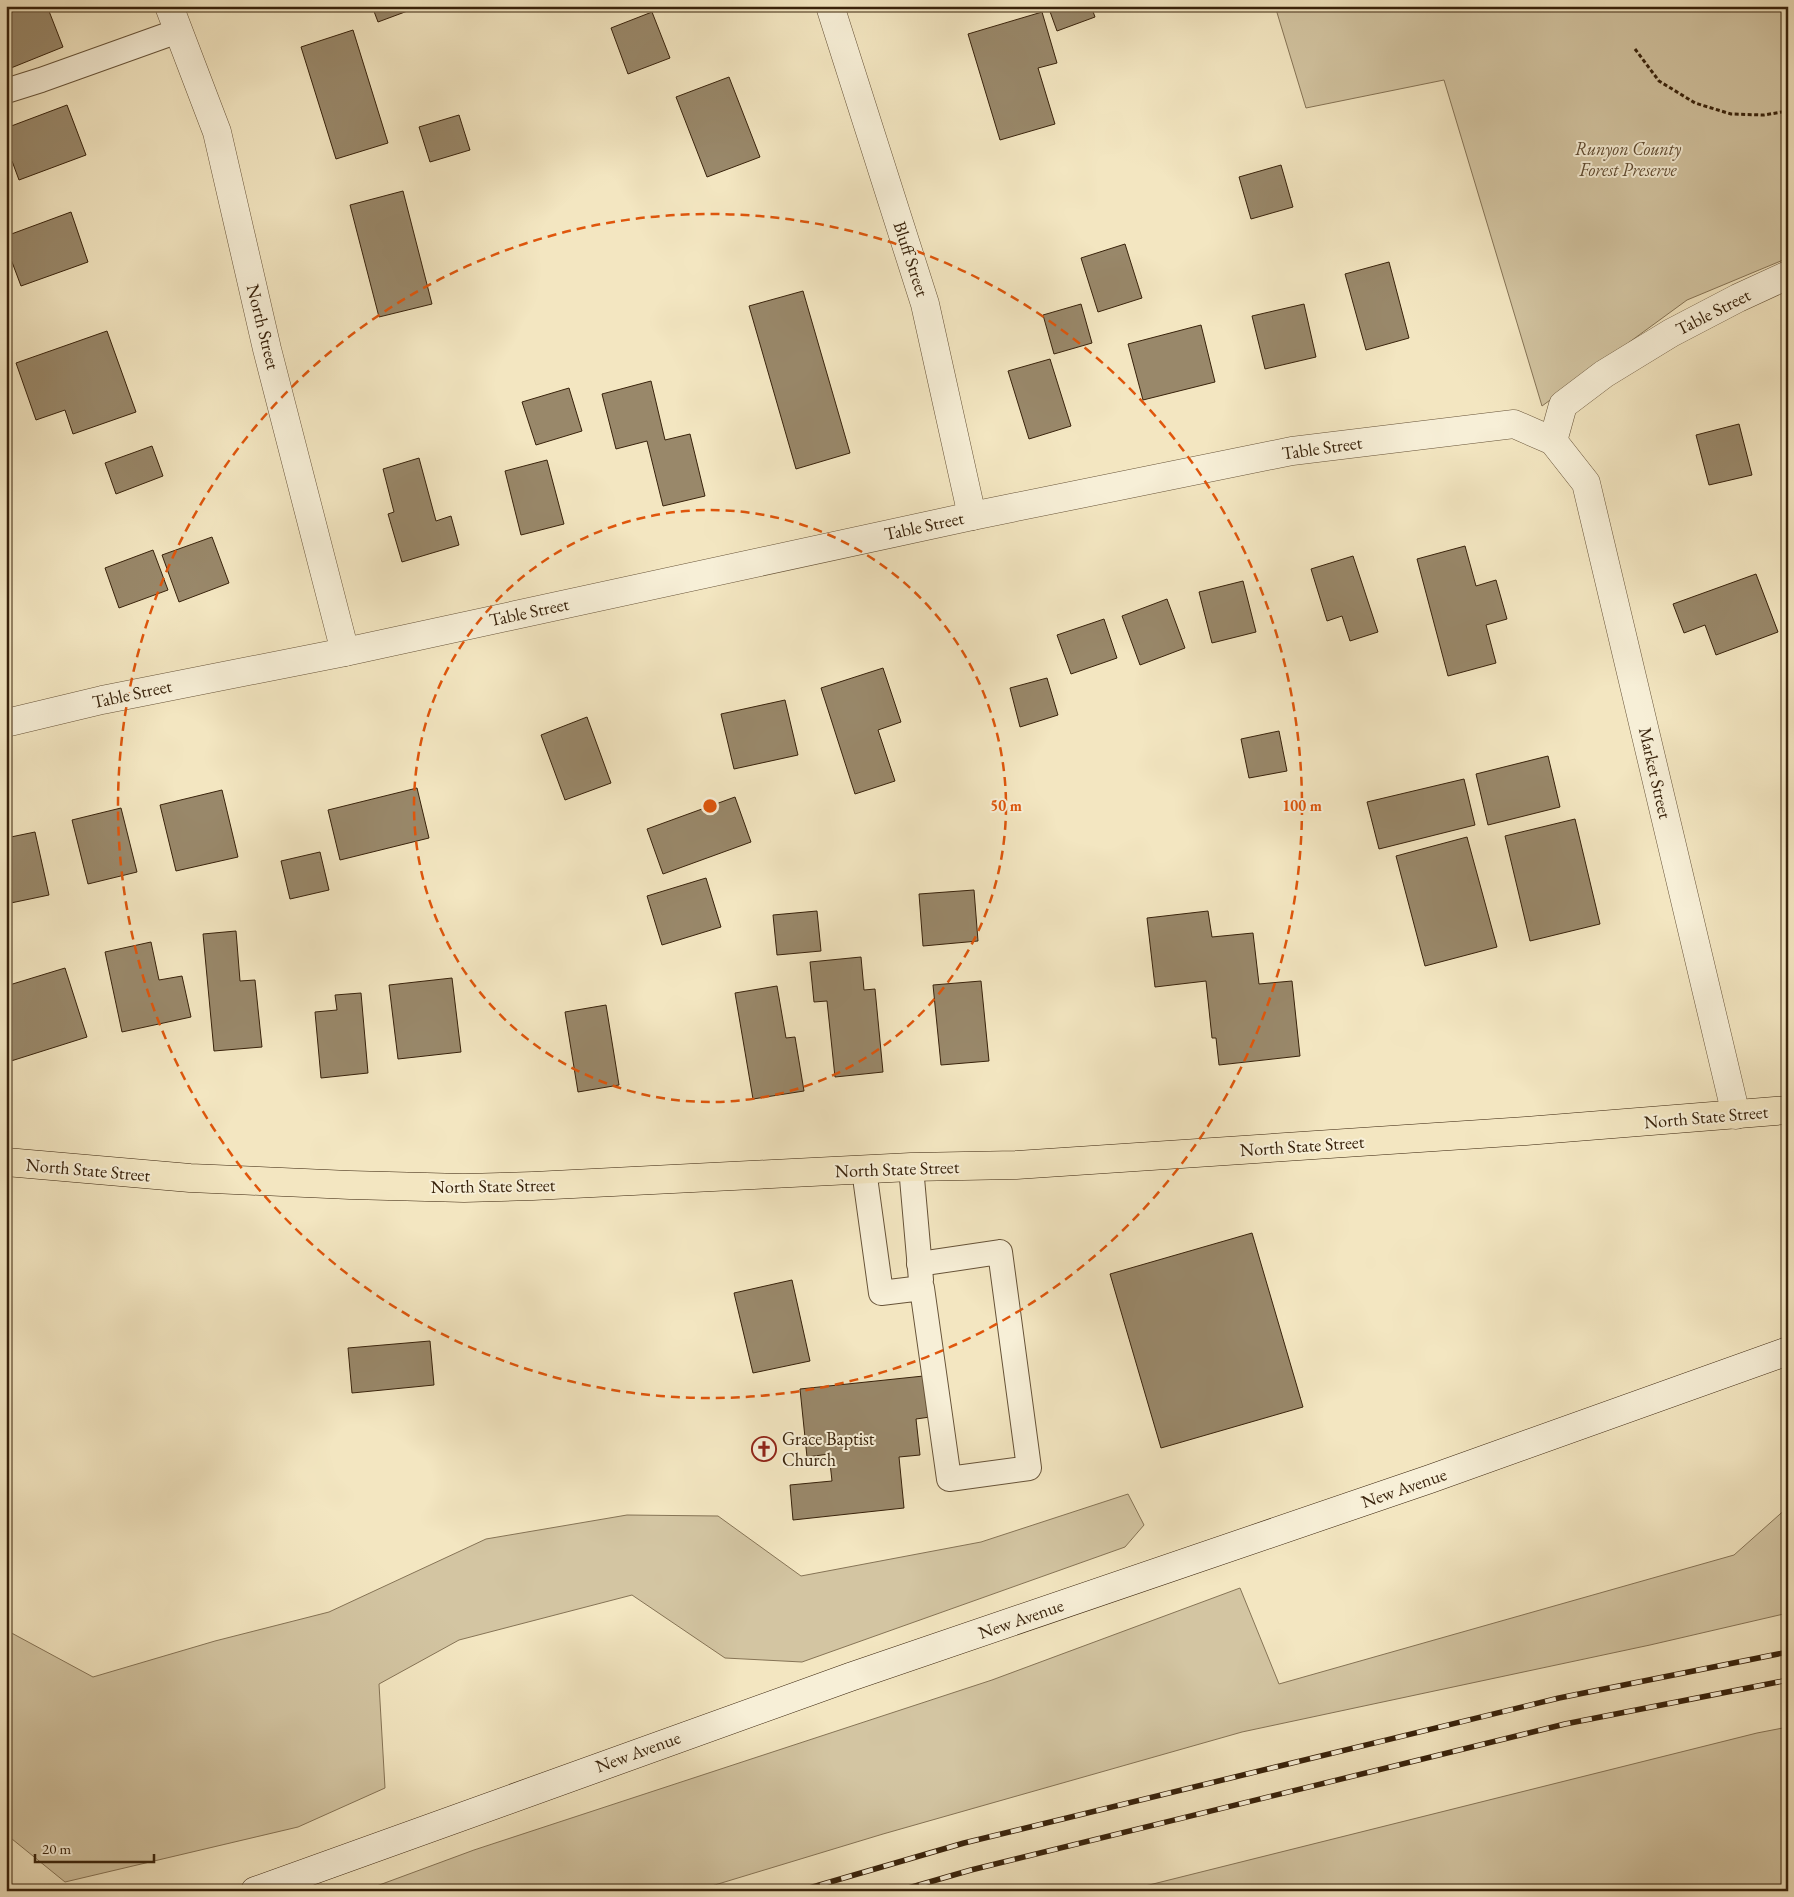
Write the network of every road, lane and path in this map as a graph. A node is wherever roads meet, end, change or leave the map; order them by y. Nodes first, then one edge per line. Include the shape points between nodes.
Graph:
1 (830, 6) edge
2 (173, 18) edge
3 (1635, 49) dead end
4 (6, 91) edge
5 (1788, 110) edge
6 (1788, 274) edge
7 (1553, 441) junction
8 (972, 516) junction
9 (345, 652) junction
10 (6, 722) edge
11 (1788, 1110) edge
12 (1736, 1115) junction
13 (6, 1162) edge
14 (911, 1167) junction
15 (864, 1170) junction
16 (919, 1264) junction
17 (922, 1288) junction
18 (1788, 1351) edge
19 (255, 1891) edge

1 - 8 street, Bluff Street via 925,304
2 - 4 lane via 41,80
2 - 9 street, North Street via 217,132 267,349
3 - 5 path via 1659,81 1695,103 1731,114 1764,115
6 - 7 street, Table Street via 1671,333 1604,374 1563,405
7 - 8 street, Table Street via 1514,424 1292,451
7 - 12 street, Market Street via 1586,483
8 - 9 street, Table Street
9 - 10 street, Table Street
11 - 12 main road, North State Street
12 - 14 main road, North State Street via 1016,1165
13 - 15 main road, North State Street via 190,1178 464,1188
14 - 15 main road, North State Street
14 - 16 lane
15 - 17 lane via 881,1293
16 - 17 lane
16 - 17 lane via 1000,1252 1030,1468 949,1479
18 - 19 street, New Avenue via 1430,1479 822,1686

